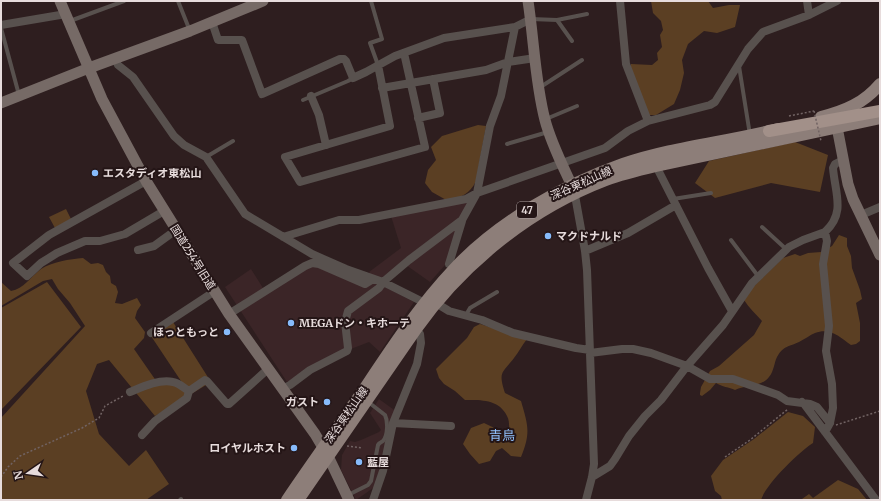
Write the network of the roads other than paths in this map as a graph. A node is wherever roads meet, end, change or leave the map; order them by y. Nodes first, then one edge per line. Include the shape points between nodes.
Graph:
1 (60, 1) edge
2 (124, 1) edge
3 (178, 1) edge
4 (263, 1) edge
5 (371, 1) edge
6 (528, 1) edge
7 (620, 1) edge
8 (807, 1) edge
9 (837, 1) edge
10 (587, 14) dead end
11 (809, 15) junction
12 (68, 18) junction
13 (531, 19) junction
14 (557, 20) junction
15 (212, 22) junction
16 (1, 25) edge
17 (515, 27) junction
18 (1, 28) edge
19 (190, 31) junction
20 (572, 41) dead end
21 (404, 53) junction
22 (535, 58) junction
23 (116, 59) junction
24 (582, 60) dead end
25 (508, 62) junction
26 (378, 65) junction
27 (738, 66) junction
28 (89, 68) junction
29 (353, 78) junction
30 (433, 79) junction
31 (411, 83) junction
32 (880, 84) edge
33 (382, 88) junction
34 (539, 88) junction
35 (19, 95) junction
36 (307, 98) joint
37 (1, 103) edge
38 (577, 106) dead end
39 (880, 111) edge
40 (418, 118) junction
41 (880, 118) edge
42 (545, 119) junction
43 (648, 121) junction
44 (837, 127) junction
45 (768, 131) junction
46 (549, 132) junction
47 (750, 135) junction
48 (233, 141) dead end
49 (507, 144) dead end
50 (326, 145) junction
51 (206, 157) junction
52 (843, 160) junction
53 (561, 163) junction
54 (656, 166) junction
55 (146, 181) junction
56 (574, 190) junction
57 (477, 193) junction
58 (712, 193) dead end
59 (674, 202) junction
60 (880, 206) edge
61 (164, 211) junction
62 (861, 215) junction
63 (462, 220) junction
64 (762, 227) dead end
65 (176, 230) junction
66 (825, 232) junction
67 (283, 237) junction
68 (731, 240) dead end
69 (138, 250) dead end
70 (787, 250) junction
71 (585, 251) junction
72 (880, 255) edge
73 (449, 264) dead end
74 (758, 276) junction
75 (373, 279) junction
76 (383, 282) junction
77 (215, 291) junction
78 (497, 292) dead end
79 (430, 303) junction
80 (732, 311) junction
81 (229, 314) junction
82 (466, 316) junction
83 (416, 329) junction
84 (151, 333) dead end
85 (590, 352) junction
86 (687, 366) junction
87 (268, 369) junction
88 (282, 388) junction
89 (189, 391) junction
90 (130, 392) road end
91 (366, 401) junction
92 (393, 423) junction
93 (451, 426) dead end
94 (828, 427) junction
95 (142, 435) dead end
96 (326, 452) junction
97 (592, 477) junction
98 (348, 498) edge
99 (287, 500) edge
100 (298, 500) edge
101 (373, 500) edge
102 (586, 500) edge
103 (876, 500) edge

1 - 12 street, 国道254号旧道
2 - 12 lane
3 - 19 lane
4 - 15 street
5 - 26 lane via 382,39 370,43
6 - 13 street
7 - 43 street via 626,64
8 - 11 street
9 - 11 street
10 - 14 lane
11 - 27 street via 763,32 748,49
12 - 16 street
12 - 28 street, 国道254号旧道
13 - 14 lane
13 - 17 street
13 - 22 street
14 - 20 lane
15 - 19 street
15 - 29 street via 218,40 242,40 262,94 340,59 346,61
17 - 21 street via 444,38
17 - 25 street
18 - 35 lane
19 - 23 street
21 - 26 street
21 - 31 street
22 - 25 street
22 - 34 street
23 - 28 street
23 - 51 street via 118,65 133,77 174,136 184,145
24 - 34 lane
25 - 30 street via 486,70
25 - 57 street via 501,96 490,126
26 - 29 street
26 - 33 street
27 - 43 street via 716,102
27 - 47 lane
28 - 35 street
28 - 55 street, 国道254号旧道 via 102,99
29 - 36 lane
30 - 31 street
30 - 40 street via 440,113
31 - 33 street
31 - 40 street
32 - 45 main road, 深谷東松山線 / 47 via 862,102 848,109
33 - 50 street via 390,126
34 - 42 street
35 - 37 street
36 - 50 street via 319,115
38 - 42 lane
39 - 45 highway
40 - 50 street via 425,147 300,182 285,157
41 - 44 main road, 深谷東松山線 / 47
42 - 46 street
43 - 53 street via 628,131 605,148
44 - 52 street
44 - 54 main road, 深谷東松山線 / 47
45 - 47 main road, 深谷東松山線 / 47
46 - 49 lane
46 - 53 street
47 - 56 main road, 深谷東松山線 / 47 via 623,164
48 - 51 lane
51 - 67 street via 245,214
52 - 62 street via 848,184
52 - 66 street via 833,168 838,213 833,225
53 - 56 street
53 - 57 street
54 - 56 main road, 深谷東松山線 / 47
54 - 59 street
55 - 61 street, 国道254号旧道
55 - 61 street via 49,235 13,263 27,276 57,253 85,241 100,242 125,234
56 - 71 street
56 - 79 main road, 深谷東松山線 / 47 via 505,237
57 - 63 street
57 - 67 street via 449,203 359,220 339,220
58 - 59 lane
59 - 71 street via 628,234
59 - 80 street
60 - 62 street
61 - 65 street, 国道254号旧道
62 - 72 street
63 - 73 street
63 - 76 street
64 - 70 lane
65 - 69 street via 154,246
65 - 77 street, 国道254号旧道
66 - 70 street via 802,240
66 - 94 street via 827,241 823,264 829,326 826,351 833,396
67 - 75 street via 336,265
68 - 74 lane
70 - 74 street
71 - 85 street
74 - 80 street
75 - 76 street
75 - 81 street via 365,284 312,263
76 - 79 street
76 - 88 street via 379,288 348,311 345,322 347,351
77 - 81 street, 国道254号旧道
77 - 84 street
78 - 82 lane via 470,308
79 - 82 street
79 - 83 main road, 深谷東松山線 / 47
79 - 96 main road, 深谷東松山線 / 47 via 406,328
80 - 86 street
81 - 87 street, 国道254号旧道
82 - 85 street via 513,333
83 - 91 main road, 深谷東松山線 / 47
83 - 92 street via 420,334 421,343 417,364
85 - 86 street via 633,349
85 - 97 street via 594,464
86 - 94 street via 710,379 733,379 778,395 787,401 817,407
86 - 97 street via 629,436 610,466
87 - 88 street, 国道254号旧道
87 - 89 street via 229,404 205,380
88 - 96 street, 国道254号旧道
89 - 90 street via 173,382 163,382
89 - 95 street via 187,398 160,416
91 - 96 main road, 深谷東松山線 / 47
91 - 98 lane via 385,415 386,433 377,446 372,481
92 - 93 street
92 - 101 street via 383,471
94 - 103 street
96 - 98 street, 国道254号旧道
96 - 99 main road, 深谷東松山線 / 47
96 - 100 main road, 深谷東松山線 / 47
97 - 102 street

